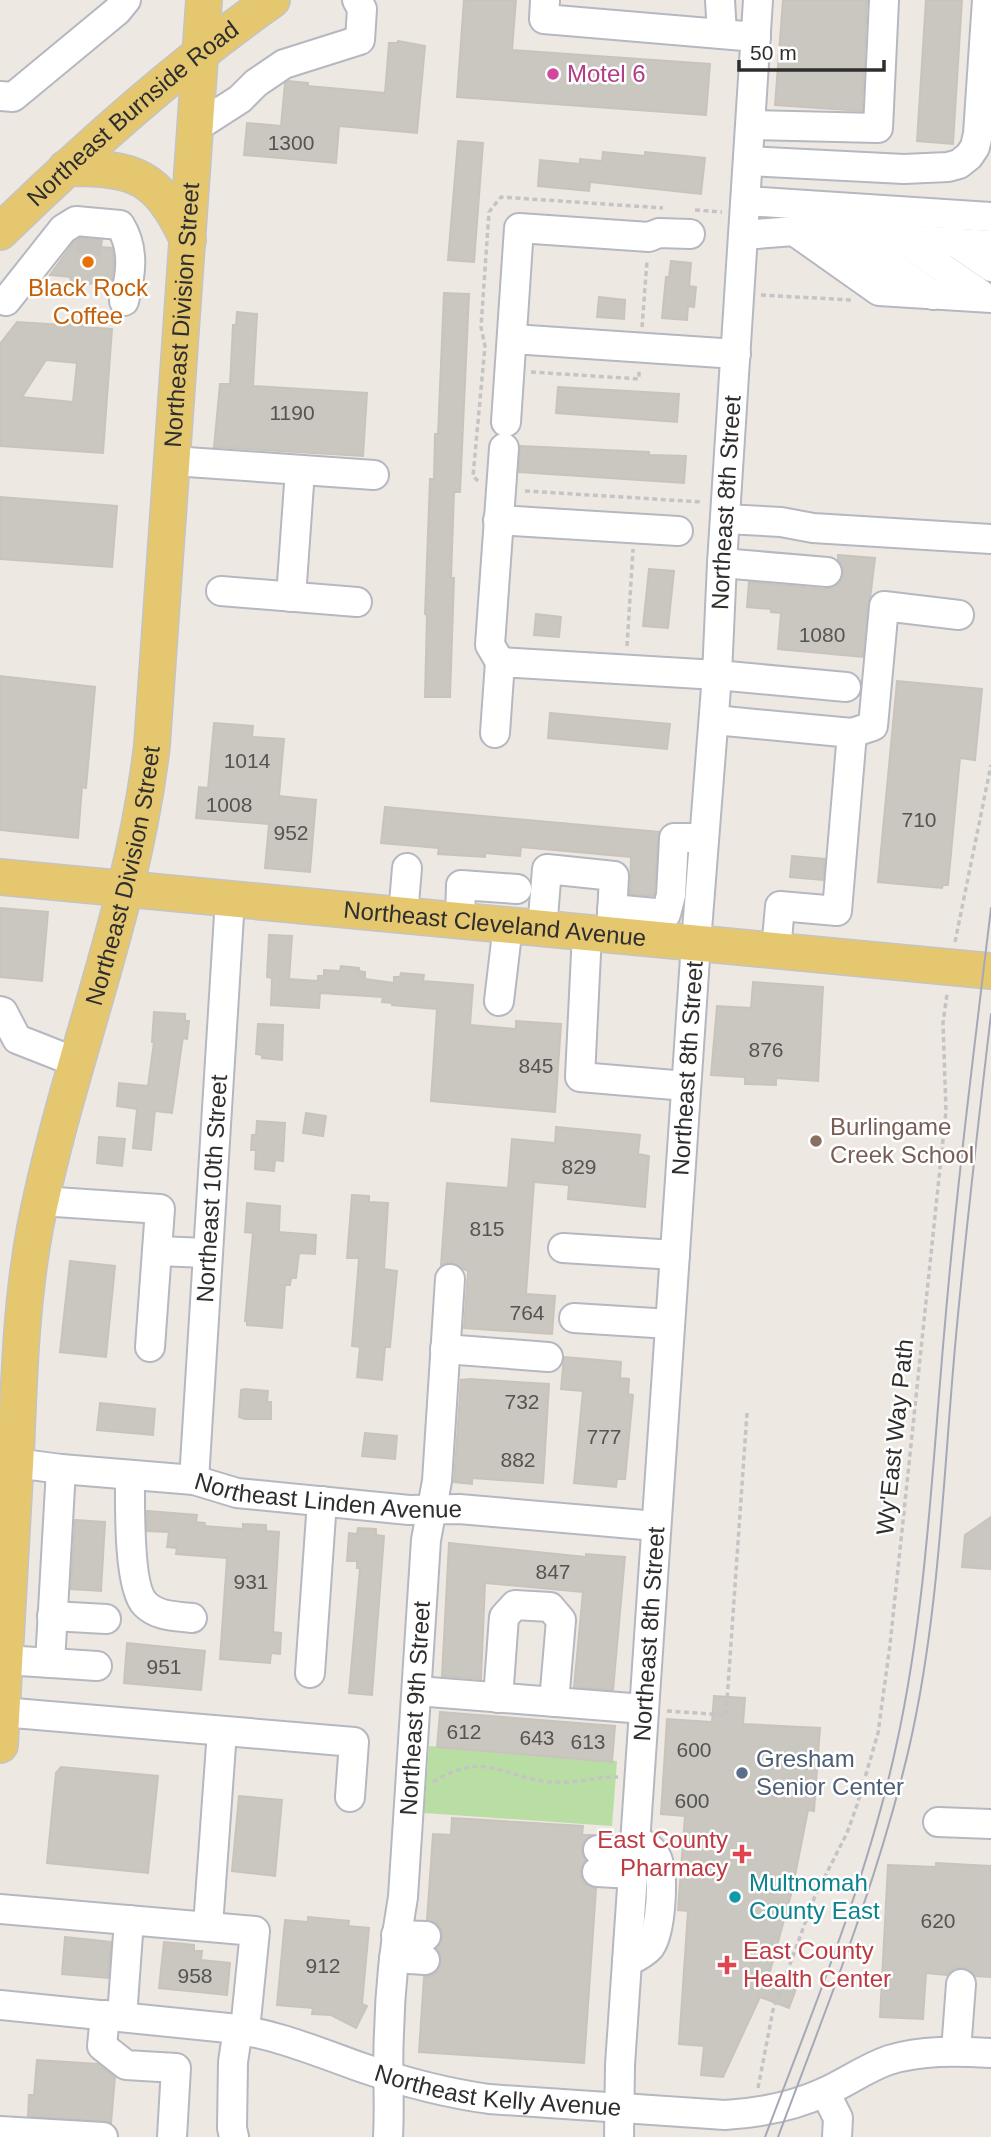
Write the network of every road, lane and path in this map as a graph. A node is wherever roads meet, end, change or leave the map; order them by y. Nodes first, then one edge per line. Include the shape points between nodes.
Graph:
1 (126, 0) edge
2 (204, 0) edge
3 (272, 0) edge
4 (357, 0) edge
5 (545, 0) edge
6 (720, 0) edge
7 (758, 0) edge
8 (884, 0) edge
9 (987, 0) edge
10 (722, 34) junction
11 (756, 37) junction
12 (200, 55) junction
13 (0, 96) edge
14 (751, 125) junction
15 (195, 128) junction
16 (748, 161) junction
17 (66, 168) junction
18 (746, 201) junction
19 (5, 217) edge
20 (991, 217) edge
21 (690, 234) dead end
22 (744, 235) junction
23 (188, 240) junction
24 (77, 242) junction
25 (916, 242) edge
26 (131, 252) junction
27 (961, 294) edge
28 (6, 301) dead end
29 (124, 301) dead end
30 (513, 339) junction
31 (736, 354) junction
32 (173, 461) junction
33 (300, 470) junction
34 (374, 475) dead end
35 (636, 498) dead end
36 (725, 519) junction
37 (498, 520) junction
38 (634, 528) junction
39 (678, 531) dead end
40 (991, 539) edge
41 (722, 563) junction
42 (827, 572) dead end
43 (221, 590) dead end
44 (291, 597) junction
45 (357, 602) dead end
46 (959, 615) dead end
47 (500, 662) junction
48 (625, 669) junction
49 (717, 674) junction
50 (846, 687) dead end
51 (714, 720) junction
52 (495, 733) dead end
53 (852, 733) junction
54 (991, 765) edge
55 (704, 838) junction
56 (407, 867) dead end
57 (547, 869) junction
58 (0, 877) edge
59 (125, 889) junction
60 (517, 889) junction
61 (230, 898) junction
62 (403, 915) junction
63 (460, 920) junction
64 (521, 926) junction
65 (603, 926) junction
66 (696, 943) junction
67 (776, 951) junction
68 (951, 967) junction
69 (991, 971) edge
70 (499, 1001) dead end
71 (0, 1011) edge
72 (78, 1063) junction
73 (686, 1086) junction
74 (41, 1201) junction
75 (562, 1248) dead end
76 (157, 1251) junction
77 (207, 1253) junction
78 (675, 1255) junction
79 (450, 1279) dead end
80 (573, 1318) dead end
81 (670, 1324) junction
82 (150, 1347) dead end
83 (445, 1349) junction
84 (548, 1357) dead end
85 (10, 1383) edge
86 (747, 1413) dead end
87 (8, 1462) edge
88 (61, 1469) junction
89 (130, 1475) junction
90 (194, 1480) junction
91 (322, 1501) junction
92 (432, 1510) junction
93 (656, 1526) junction
94 (52, 1616) junction
95 (192, 1618) dead end
96 (106, 1619) dead end
97 (5, 1660) junction
98 (50, 1663) junction
99 (97, 1666) dead end
100 (310, 1672) dead end
101 (417, 1691) junction
102 (498, 1698) junction
103 (554, 1702) junction
104 (644, 1709) junction
105 (1, 1729) edge
106 (222, 1731) junction
107 (639, 1779) junction
108 (410, 1787) junction
109 (350, 1797) dead end
110 (938, 1822) dead end
111 (991, 1824) edge
112 (634, 1854) junction
113 (598, 1861) dead end
114 (0, 1909) edge
115 (130, 1920) junction
116 (208, 1926) junction
117 (395, 1947) junction
118 (425, 1948) dead end
119 (961, 1984) dead end
120 (0, 2005) edge
121 (113, 2016) junction
122 (241, 2030) junction
123 (956, 2051) junction
124 (991, 2053) edge
125 (389, 2076) junction
126 (825, 2092) junction
127 (756, 2096) dead end
128 (620, 2108) junction
129 (721, 2126) edge
130 (0, 2132) edge
131 (103, 2137) edge
132 (172, 2137) edge
133 (234, 2137) edge
134 (388, 2137) edge
135 (619, 2137) edge
136 (837, 2137) edge

1 - 13 street via 13,97
2 - 12 main road, Northeast Division Street
3 - 12 main road, Northeast Burnside Road
4 - 15 street via 362,9 360,40 284,64
5 - 10 street via 544,19
6 - 10 street
7 - 11 street, Northeast 8th Street
8 - 14 street via 878,128
9 - 16 street via 978,134 975,147 959,164 926,170
10 - 11 street
11 - 14 street, Northeast 8th Street
12 - 15 main road, Northeast Division Street
12 - 17 main road, Northeast Burnside Road
14 - 16 street, Northeast 8th Street
15 - 23 main road, Northeast Division Street
16 - 18 street, Northeast 8th Street
17 - 19 main road, Northeast Burnside Road
17 - 23 main road via 108,169 156,188
18 - 20 street
18 - 22 street, Northeast 8th Street
21 - 30 street via 649,237 519,228
22 - 25 street
22 - 31 street, Northeast 8th Street
23 - 32 main road, Northeast Division Street
24 - 26 street via 115,243
24 - 26 street via 62,229 76,221 120,225
24 - 28 street
25 - 27 street
25 - 27 street
25 - 27 street via 879,292
26 - 29 street
30 - 31 street
30 - 37 street
31 - 36 street, Northeast 8th Street
32 - 33 street
32 - 59 main road, Northeast Division Street via 152,745
33 - 34 street
33 - 44 street
35 - 38 path
36 - 40 street
36 - 41 street, Northeast 8th Street
37 - 38 street
37 - 47 street via 490,645
38 - 39 street
38 - 48 path
41 - 42 street
41 - 49 street, Northeast 8th Street
43 - 44 street
44 - 45 street
46 - 53 street via 884,606 873,726
47 - 48 street
47 - 52 street
48 - 49 street
49 - 50 street
49 - 51 street, Northeast 8th Street
51 - 53 street
51 - 55 street, Northeast 8th Street
53 - 67 street via 837,911 780,906
54 - 68 path, Wy'East Way Path
55 - 65 street via 674,838 666,914
55 - 66 street, Northeast 8th Street
56 - 62 street
57 - 60 street
57 - 64 street
57 - 65 street via 614,876
58 - 59 main road, Northeast Cleveland Avenue
59 - 61 main road, Northeast Cleveland Avenue
59 - 72 main road, Northeast Division Street
60 - 63 street via 461,885
60 - 64 street
61 - 62 main road, Northeast Cleveland Avenue
61 - 77 street, Northeast 10th Street
62 - 63 main road, Northeast Cleveland Avenue
63 - 64 main road, Northeast Cleveland Avenue
64 - 65 main road, Northeast Cleveland Avenue
64 - 70 street
65 - 66 main road, Northeast Cleveland Avenue
65 - 73 street via 580,1077
66 - 67 main road, Northeast Cleveland Avenue
66 - 73 street, Northeast 8th Street
67 - 68 main road, Northeast Cleveland Avenue
68 - 69 main road, Northeast Cleveland Avenue
68 - 127 path, Wy'East Way Path via 943,1023 946,1111 878,1733 847,1833 815,1896 773,2010
71 - 72 street via 17,1039
72 - 74 main road, Northeast Division Street
73 - 78 street, Northeast 8th Street
74 - 76 street via 160,1209
74 - 85 main road, Northeast Division Street
75 - 78 street
76 - 77 street
76 - 82 street
77 - 90 street, Northeast 10th Street
78 - 81 street, Northeast 8th Street
79 - 83 street, Northeast 9th Street
80 - 81 street
81 - 93 street, Northeast 8th Street
83 - 84 street
83 - 92 street, Northeast 9th Street
85 - 87 main road, Northeast Division Street
86 - 104 path via 726,1715
87 - 88 street, Northeast Linden Avenue
87 - 97 main road, Northeast Division Street
88 - 89 street, Northeast Linden Avenue
88 - 94 street
89 - 90 street, Northeast Linden Avenue
89 - 95 street via 138,1593 154,1611
90 - 91 street, Northeast Linden Avenue via 237,1493
91 - 92 street, Northeast Linden Avenue
91 - 100 street
92 - 93 street, Northeast Linden Avenue
92 - 101 street, Northeast 9th Street via 426,1540
93 - 104 street, Northeast 8th Street
94 - 96 street
94 - 98 street
97 - 98 street
97 - 105 main road, Northeast Division Street
98 - 99 street
101 - 102 street
101 - 108 street, Northeast 9th Street
102 - 103 street
102 - 103 street via 504,1617 515,1605 551,1607 561,1620
103 - 104 street
104 - 107 street, Northeast 8th Street
105 - 106 street
106 - 109 street via 354,1742
106 - 116 street
107 - 108 path via 548,1782 475,1766
107 - 112 street, Northeast 8th Street
108 - 117 street, Northeast 9th Street
110 - 111 street
112 - 113 street
112 - 128 street, Northeast 8th Street
114 - 115 street
115 - 116 street
115 - 121 street
116 - 122 street via 254,1931
117 - 118 street
117 - 125 street, Northeast 9th Street
119 - 123 street
120 - 121 street, Northeast Kelly Avenue
121 - 122 street, Northeast Kelly Avenue
121 - 132 street via 103,2046 126,2065 176,2068
122 - 125 street, Northeast Kelly Avenue via 305,2046
122 - 133 street via 233,2062
123 - 124 street, Northeast Kelly Avenue
123 - 126 street, Northeast Kelly Avenue via 886,2061
125 - 128 street, Northeast Kelly Avenue via 442,2092 489,2099
125 - 134 street, Northeast 9th Street
126 - 129 street, Northeast Kelly Avenue
126 - 136 street via 838,2118
128 - 129 street, Northeast Kelly Avenue
128 - 135 street, Northeast 8th Street
130 - 131 street

